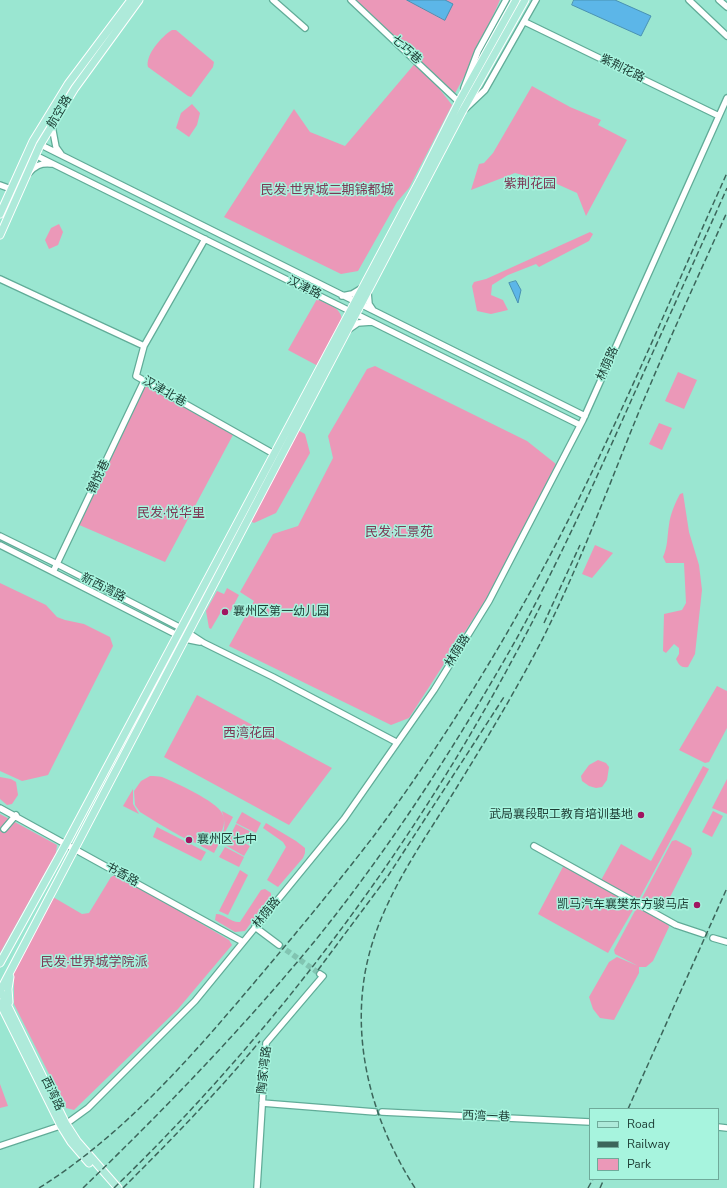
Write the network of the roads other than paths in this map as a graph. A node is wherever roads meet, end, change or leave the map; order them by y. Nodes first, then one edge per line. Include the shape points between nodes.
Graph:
1 (130, 0) edge
2 (139, 0) edge
3 (273, 0) edge
4 (351, 0) edge
5 (506, 0) edge
6 (516, 0) edge
7 (525, 0) edge
8 (536, 0) edge
9 (689, 0) edge
10 (719, 0) edge
11 (727, 7) edge
12 (525, 22) junction
13 (305, 28) dead end
14 (727, 36) edge
15 (727, 98) edge
16 (459, 102) junction
17 (462, 112) junction
18 (719, 116) junction
19 (52, 126) junction
20 (33, 141) junction
21 (40, 145) junction
22 (28, 151) junction
23 (35, 154) junction
24 (63, 156) junction
25 (56, 165) junction
26 (26, 176) junction
27 (0, 185) edge
28 (11, 189) junction
29 (0, 214) edge
30 (0, 236) edge
31 (205, 239) junction
32 (0, 279) edge
33 (365, 290) junction
34 (342, 296) junction
35 (358, 304) junction
36 (338, 306) junction
37 (375, 312) junction
38 (353, 313) junction
39 (372, 322) junction
40 (344, 323) junction
41 (348, 330) junction
42 (144, 346) junction
43 (144, 381) junction
44 (585, 416) junction
45 (580, 425) junction
46 (274, 454) junction
47 (0, 536) edge
48 (0, 545) edge
49 (57, 564) junction
50 (53, 572) junction
51 (180, 632) junction
52 (187, 636) junction
53 (396, 742) junction
54 (0, 808) edge
55 (16, 815) junction
56 (4, 829) dead end
57 (66, 844) junction
58 (534, 846) dead end
59 (75, 849) junction
60 (255, 927) junction
61 (703, 934) tunnel mouth
62 (713, 938) tunnel mouth
63 (243, 942) junction
64 (727, 942) edge
65 (279, 945) tunnel mouth
66 (1, 960) edge
67 (11, 970) junction
68 (320, 974) dead end
69 (0, 990) edge
70 (0, 1003) edge
71 (0, 1011) edge
72 (12, 1012) junction
73 (10, 1022) junction
74 (262, 1103) junction
75 (375, 1112) dead end
76 (382, 1112) dead end
77 (589, 1122) edge
78 (64, 1125) junction
79 (0, 1146) edge
80 (112, 1188) edge
81 (118, 1188) edge
82 (257, 1188) edge

1 - 20 main road, 航空路 via 68,84
2 - 19 main road, 航空路 via 75,88
3 - 13 street
4 - 16 street, 七巧巷
5 - 16 street via 478,51
6 - 16 main road
7 - 17 main road
8 - 12 street
9 - 14 street
10 - 11 street
12 - 17 street via 485,90
12 - 18 street, 紫荆花路
15 - 18 street, 林荫路
16 - 33 main road
17 - 33 main road
18 - 44 street, 林荫路
19 - 21 main road, 航空路
19 - 24 street via 56,147
20 - 21 street, 汉津路
20 - 22 main road, 航空路
21 - 23 main road, 航空路
21 - 24 street, 汉津路
22 - 23 street, 汉津路
22 - 28 main road, 航空路
23 - 25 street, 汉津路
23 - 26 main road, 航空路
24 - 34 street, 汉津路
25 - 26 street via 43,163
25 - 31 street, 汉津路
26 - 30 main road, 航空路
27 - 28 street
28 - 29 main road, 航空路
31 - 36 street, 汉津路
31 - 42 street
32 - 42 street
33 - 34 street
33 - 35 main road
33 - 37 street via 368,304
34 - 35 street, 汉津路
35 - 37 street, 汉津路
35 - 38 main road
36 - 38 street, 汉津路
36 - 40 street via 344,314
37 - 44 street, 汉津路
38 - 39 street, 汉津路
38 - 40 main road
38 - 41 main road
39 - 41 street via 358,323
39 - 45 street, 汉津路
40 - 46 main road
41 - 52 main road
42 - 43 street, 汉津北巷 via 136,376
43 - 46 street, 汉津北巷
43 - 49 street, 锦悦巷
44 - 45 street, 林荫路
45 - 53 street, 林荫路 via 489,601 434,690
46 - 51 main road
47 - 49 street, 新西湾路
48 - 50 street, 新西湾路
49 - 50 street, 锦悦巷
49 - 51 street, 新西湾路
50 - 51 street, 新西湾路
51 - 52 street, 新西湾路
51 - 57 main road
52 - 53 street, 新西湾路 via 273,677
52 - 59 main road
53 - 60 street, 林荫路 via 344,819
54 - 55 street, 书香路
55 - 56 street
55 - 57 street, 书香路
57 - 59 street, 书香路
57 - 66 main road
58 - 61 street via 676,925
59 - 63 street, 书香路
59 - 67 main road
60 - 63 street, 林荫路
60 - 65 street
62 - 64 street
63 - 78 street, 林荫路 via 195,1001 88,1108
67 - 69 main road
67 - 72 main road via 8,989
68 - 74 street, 陶家湾路 via 323,976 266,1043
69 - 72 main road, 西湾路
70 - 73 main road, 西湾路
71 - 73 main road
72 - 78 main road, 西湾路
73 - 78 main road, 西湾路
74 - 75 street
74 - 82 street, 陶家湾路
76 - 77 street, 西湾一巷
78 - 79 street, 林荫路
78 - 80 main road, 西湾路 via 71,1142
78 - 81 main road, 西湾路

